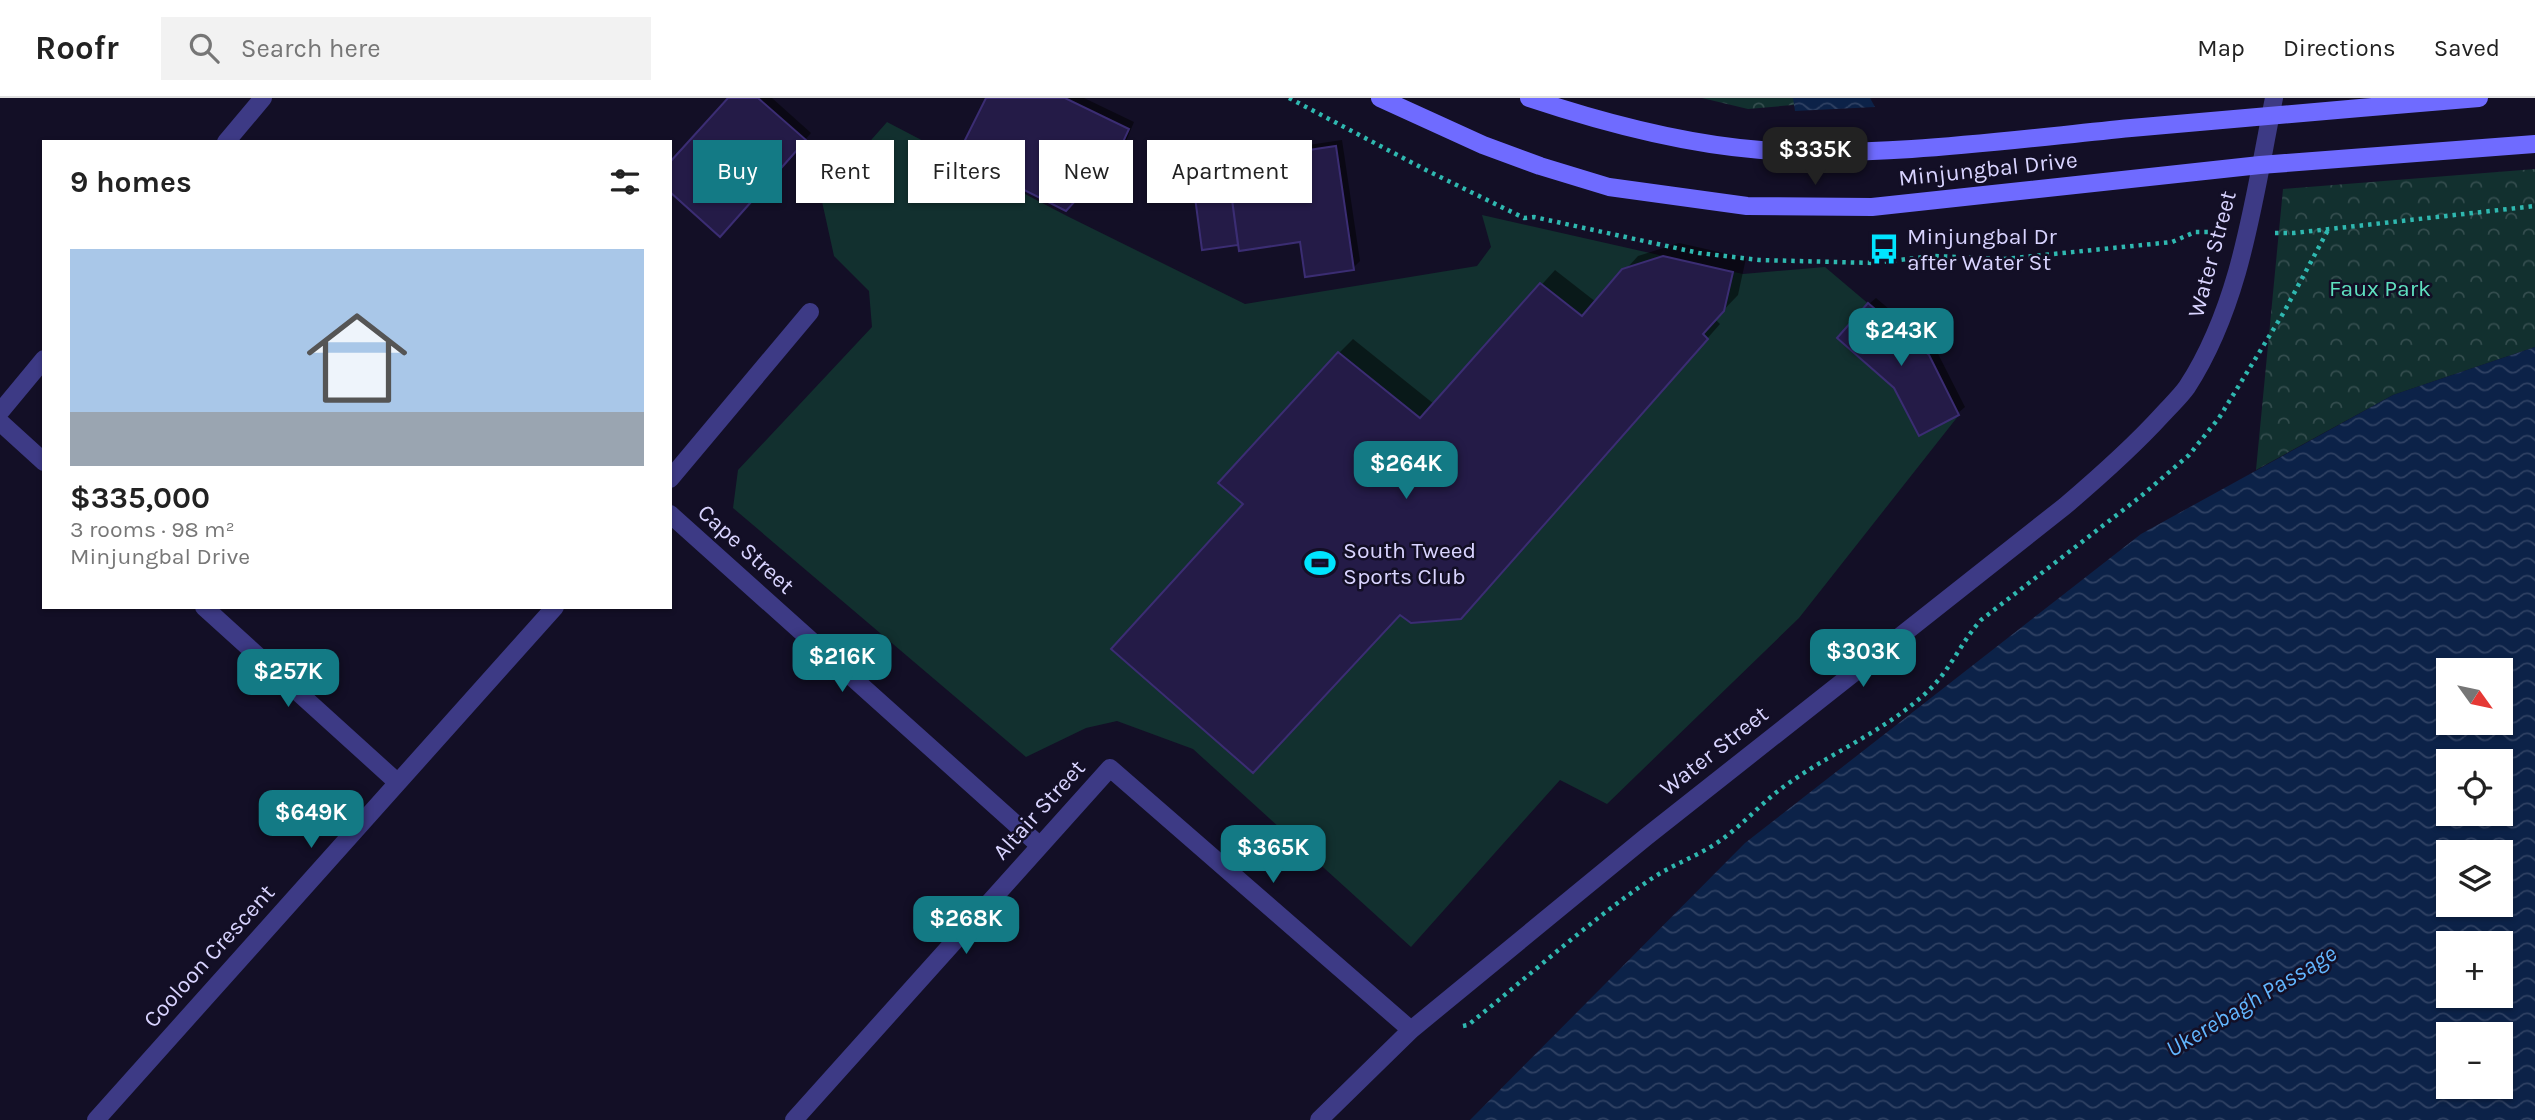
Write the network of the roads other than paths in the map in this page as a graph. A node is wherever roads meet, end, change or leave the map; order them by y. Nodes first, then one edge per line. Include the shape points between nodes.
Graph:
1 (263, 98) edge
2 (1380, 98) edge
3 (1529, 98) edge
4 (2479, 98) edge
5 (2272, 107) edge
6 (228, 140) edge
7 (2535, 145) edge
8 (2260, 165) junction
9 (810, 312) dead end
10 (42, 361) edge
11 (0, 412) edge
12 (0, 422) edge
13 (42, 460) edge
14 (672, 477) edge
15 (672, 516) edge
16 (206, 609) edge
17 (553, 609) edge
18 (397, 782) junction
19 (1039, 845) junction
20 (1411, 1030) junction
21 (96, 1120) edge
22 (794, 1120) edge
23 (1319, 1120) edge

1 - 6 street
2 - 8 main road, Minjungbal Drive via 1483,145 1609,187 1747,206 1872,207
3 - 5 main road, Minjungbal Drive via 1655,134 1758,150 1815,152 1944,147
4 - 5 main road, Minjungbal Drive
5 - 8 street, Water Street
7 - 8 main road, Minjungbal Drive
8 - 20 street, Water Street via 2236,276 2216,338 2186,389 2136,443 2065,506 1646,837
9 - 14 street
10 - 11 street
12 - 13 street
15 - 19 street, Cape Street
16 - 18 street
17 - 18 street, Cooloon Crescent
18 - 21 street, Cooloon Crescent
19 - 20 street, Altair Street via 1110,768
19 - 22 street, Altair Street
20 - 23 street, Water Street

